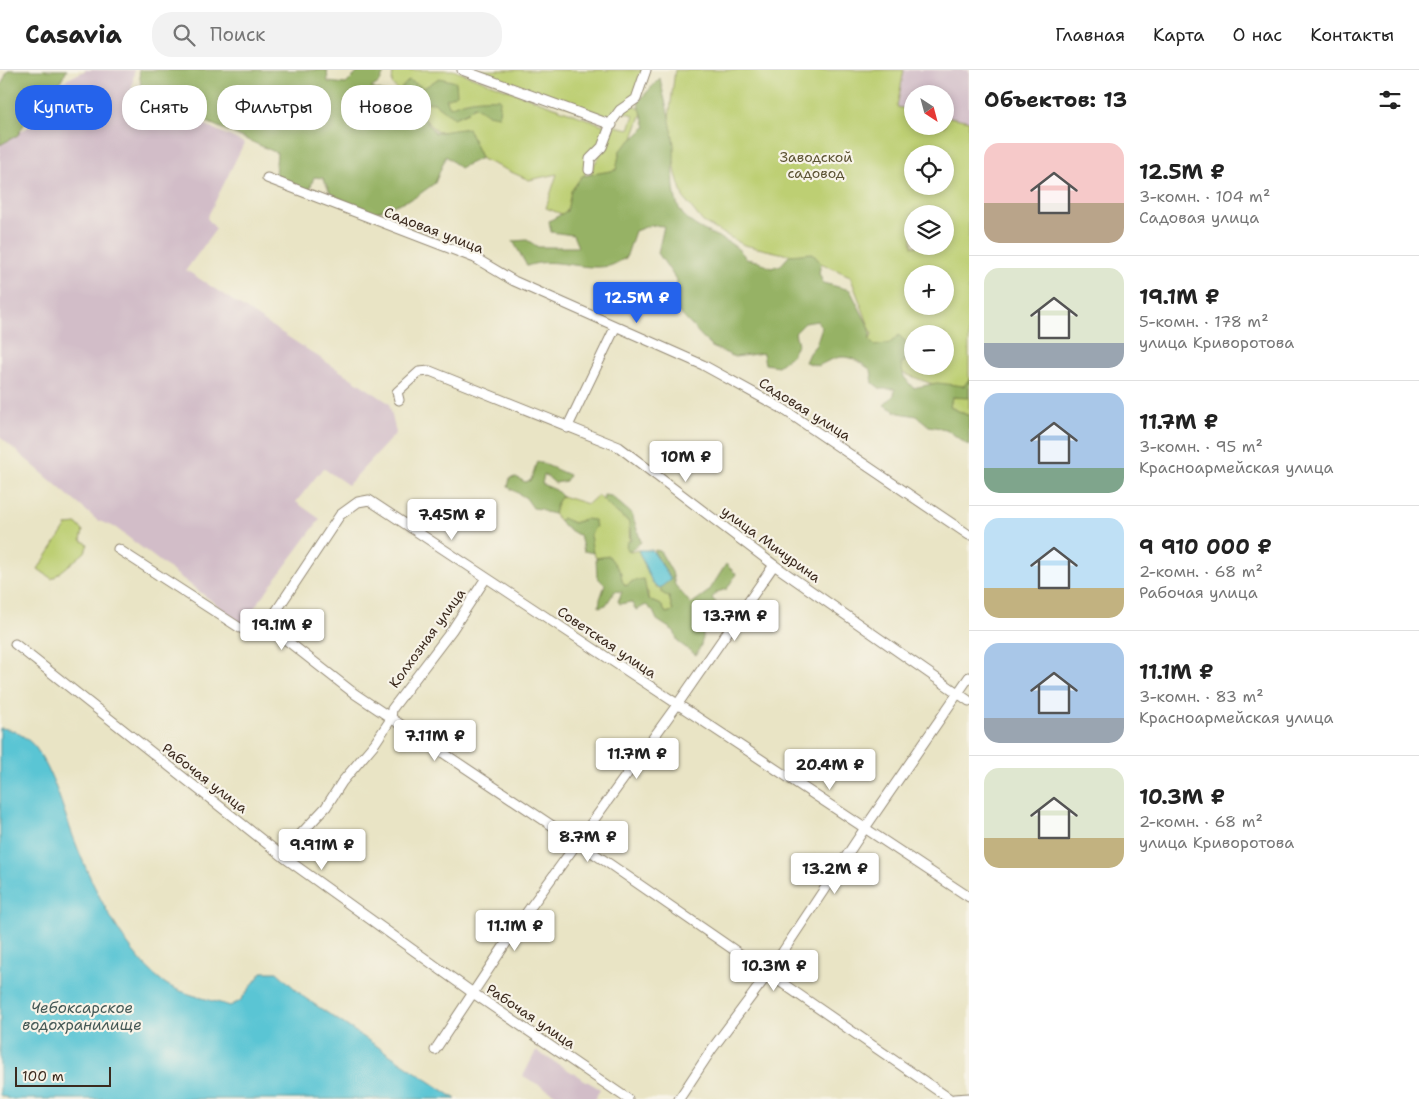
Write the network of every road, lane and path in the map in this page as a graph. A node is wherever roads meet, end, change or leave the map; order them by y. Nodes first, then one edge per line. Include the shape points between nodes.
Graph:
1 (462, 70) edge
2 (646, 70) edge
3 (612, 125) junction
4 (589, 170) dead end
5 (267, 178) dead end
6 (615, 328) junction
7 (399, 400) dead end
8 (567, 428) junction
9 (969, 536) edge
10 (118, 548) dead end
11 (774, 565) junction
12 (486, 578) junction
13 (268, 625) junction
14 (15, 644) dead end
15 (969, 677) edge
16 (959, 693) junction
17 (969, 700) edge
18 (677, 705) junction
19 (391, 719) junction
20 (865, 828) junction
21 (577, 842) junction
22 (285, 858) junction
23 (969, 897) edge
24 (768, 974) junction
25 (473, 993) junction
26 (434, 1050) dead end
27 (969, 1098) edge
28 (628, 1099) edge
29 (679, 1099) edge
30 (950, 1099) edge
31 (954, 1099) edge

1 - 3 street
2 - 3 street via 636,99 620,110
3 - 4 street via 602,147 590,159
5 - 6 street, Садовая улица via 475,258 514,281
6 - 8 street
6 - 9 street, Садовая улица via 703,365 783,409
7 - 8 street, улица Мичурина via 397,392 419,372 430,371
8 - 11 street, улица Мичурина via 618,447
10 - 13 street via 240,628 252,630
11 - 16 street, улица Мичурина
11 - 18 street
12 - 13 street, Советская улица via 369,500 358,502 340,515
12 - 18 street, Советская улица
12 - 19 street, Колхозная улица via 392,710
13 - 19 street via 323,671
14 - 22 street, Рабочая улица
15 - 16 street
16 - 17 street, улица Мичурина
16 - 20 street
18 - 20 street, Советская улица
18 - 21 street
19 - 21 street
19 - 22 street, Колхозная улица via 326,807 296,838
20 - 23 street, Советская улица
20 - 24 street
21 - 24 street
21 - 25 street
22 - 25 street, Рабочая улица
24 - 29 street via 712,1048
24 - 30 street
25 - 26 street
25 - 28 street, Рабочая улица
27 - 31 street

